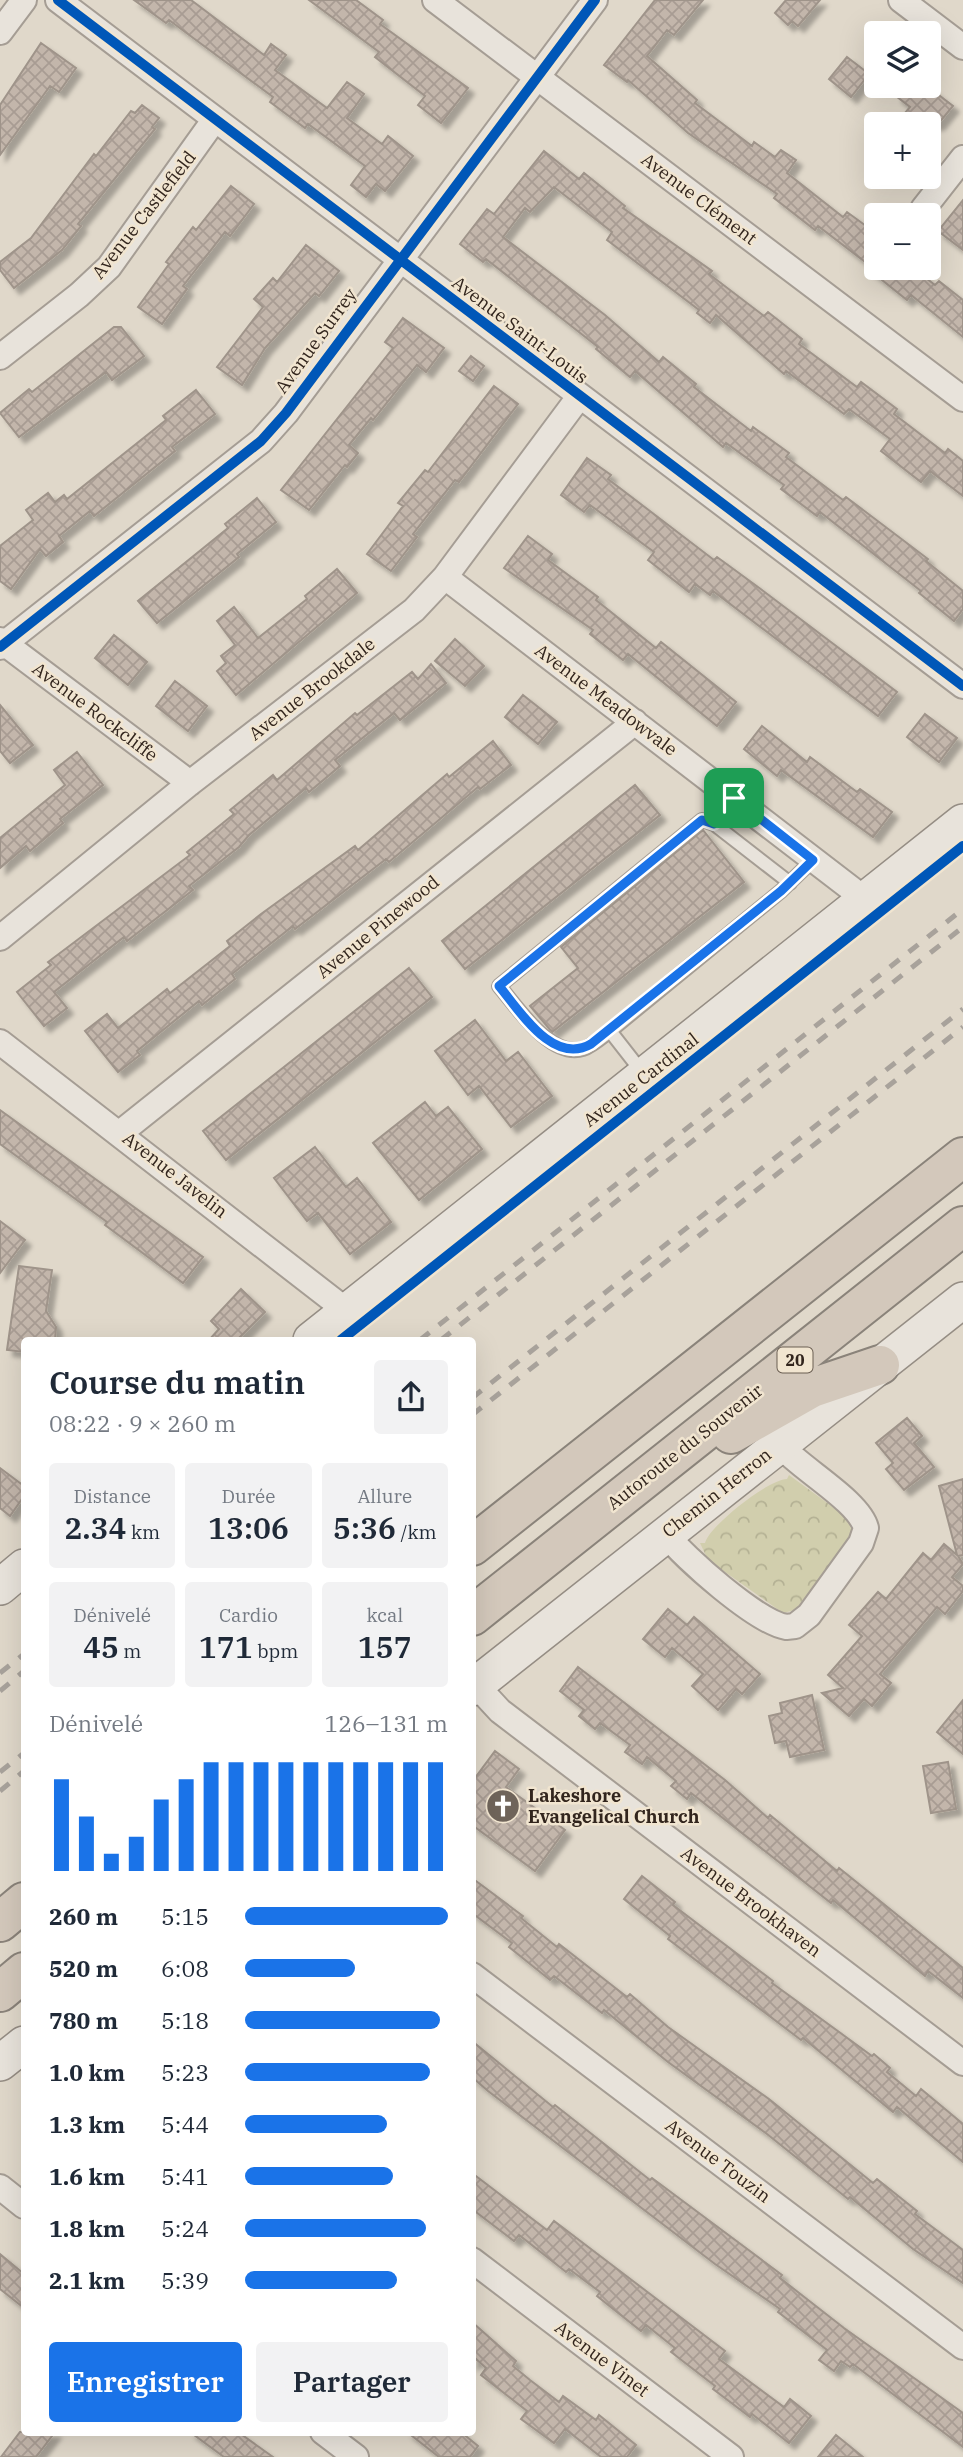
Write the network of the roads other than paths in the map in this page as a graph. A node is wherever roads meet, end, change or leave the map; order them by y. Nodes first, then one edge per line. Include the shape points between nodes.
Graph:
1 (24, 0) edge
2 (58, 0) edge
3 (435, 0) edge
4 (595, 0) edge
5 (901, 0) edge
6 (0, 32) edge
7 (963, 47) edge
8 (535, 76) junction
9 (215, 120) junction
10 (963, 158) edge
11 (928, 203) edge
12 (398, 260) junction
13 (0, 357) edge
14 (579, 397) junction
15 (963, 399) edge
16 (445, 577) junction
17 (1, 643) edge
18 (963, 686) edge
19 (635, 722) junction
20 (190, 783) junction
21 (734, 798) junction
22 (963, 822) edge
23 (714, 824) junction
24 (813, 860) junction
25 (790, 883) junction
26 (866, 900) junction
27 (0, 938) edge
28 (610, 1031) junction
29 (0, 1042) edge
30 (645, 1075) junction
31 (120, 1133) junction
32 (963, 1157) edge
33 (963, 1226) edge
34 (963, 1300) edge
35 (347, 1311) junction
36 (315, 1337) edge
37 (880, 1365) junction
38 (780, 1445) junction
39 (626, 1494) junction
40 (666, 1534) junction
41 (476, 1543) edge
42 (21, 1570) edge
43 (0, 1587) edge
44 (476, 1613) edge
45 (476, 1685) edge
46 (476, 1689) edge
47 (21, 1904) edge
48 (0, 1922) edge
49 (21, 1974) edge
50 (476, 1978) edge
51 (0, 1992) edge
52 (21, 2046) edge
53 (0, 2063) edge
54 (963, 2063) edge
55 (0, 2187) edge
56 (21, 2204) edge
57 (476, 2263) edge
58 (963, 2347) edge
59 (328, 2436) edge
60 (356, 2457) edge
61 (731, 2457) edge

1 - 6 street
2 - 9 street, Avenue Saint-Louis
3 - 8 street, Avenue Clément
4 - 8 street, Avenue Surrey
5 - 7 street
8 - 12 street, Avenue Surrey
8 - 15 street, Avenue Clément
9 - 12 street, Avenue Saint-Louis
9 - 13 street, Avenue Castlefield via 109,267
10 - 11 street
12 - 14 street, Avenue Saint-Louis
12 - 17 street, Avenue Surrey via 261,441
14 - 16 street, Avenue Brookdale
14 - 18 street, Avenue Saint-Louis
16 - 19 street, Avenue Meadowvale
16 - 20 street, Avenue Brookdale via 414,610
17 - 20 street, Avenue Rockcliffe
19 - 21 street, Avenue Meadowvale
19 - 31 street, Avenue Pinewood
20 - 27 street, Avenue Brookdale
21 - 23 lane
21 - 24 street, Avenue Meadowvale
22 - 26 main road, Avenue Cardinal
23 - 25 lane
23 - 28 lane via 702,820 499,986 540,1034 561,1048 583,1049
24 - 25 lane
24 - 26 street, Avenue Meadowvale
25 - 28 lane
26 - 30 main road, Avenue Cardinal
28 - 30 lane
29 - 31 street, Avenue Javelin
30 - 35 main road, Avenue Cardinal
31 - 35 street, Avenue Javelin
32 - 41 highway
33 - 39 highway, Autoroute du Souvenir / 20
34 - 37 main road, Chemin Herron
35 - 36 main road, Avenue Cardinal
37 - 38 main road, Chemin Herron
37 - 39 highway via 812,1388
38 - 40 main road, Chemin Herron
38 - 40 street via 856,1509 866,1528 861,1543 803,1622 786,1627 768,1620 689,1561
39 - 44 highway, Autoroute du Souvenir / 20
40 - 45 main road, Chemin Herron
42 - 43 main road
46 - 54 street, Avenue Brookhaven
47 - 48 highway
49 - 51 highway
50 - 58 street, Avenue Touzin
52 - 53 main road
55 - 56 street
57 - 61 street, Avenue Vinet
59 - 60 street

